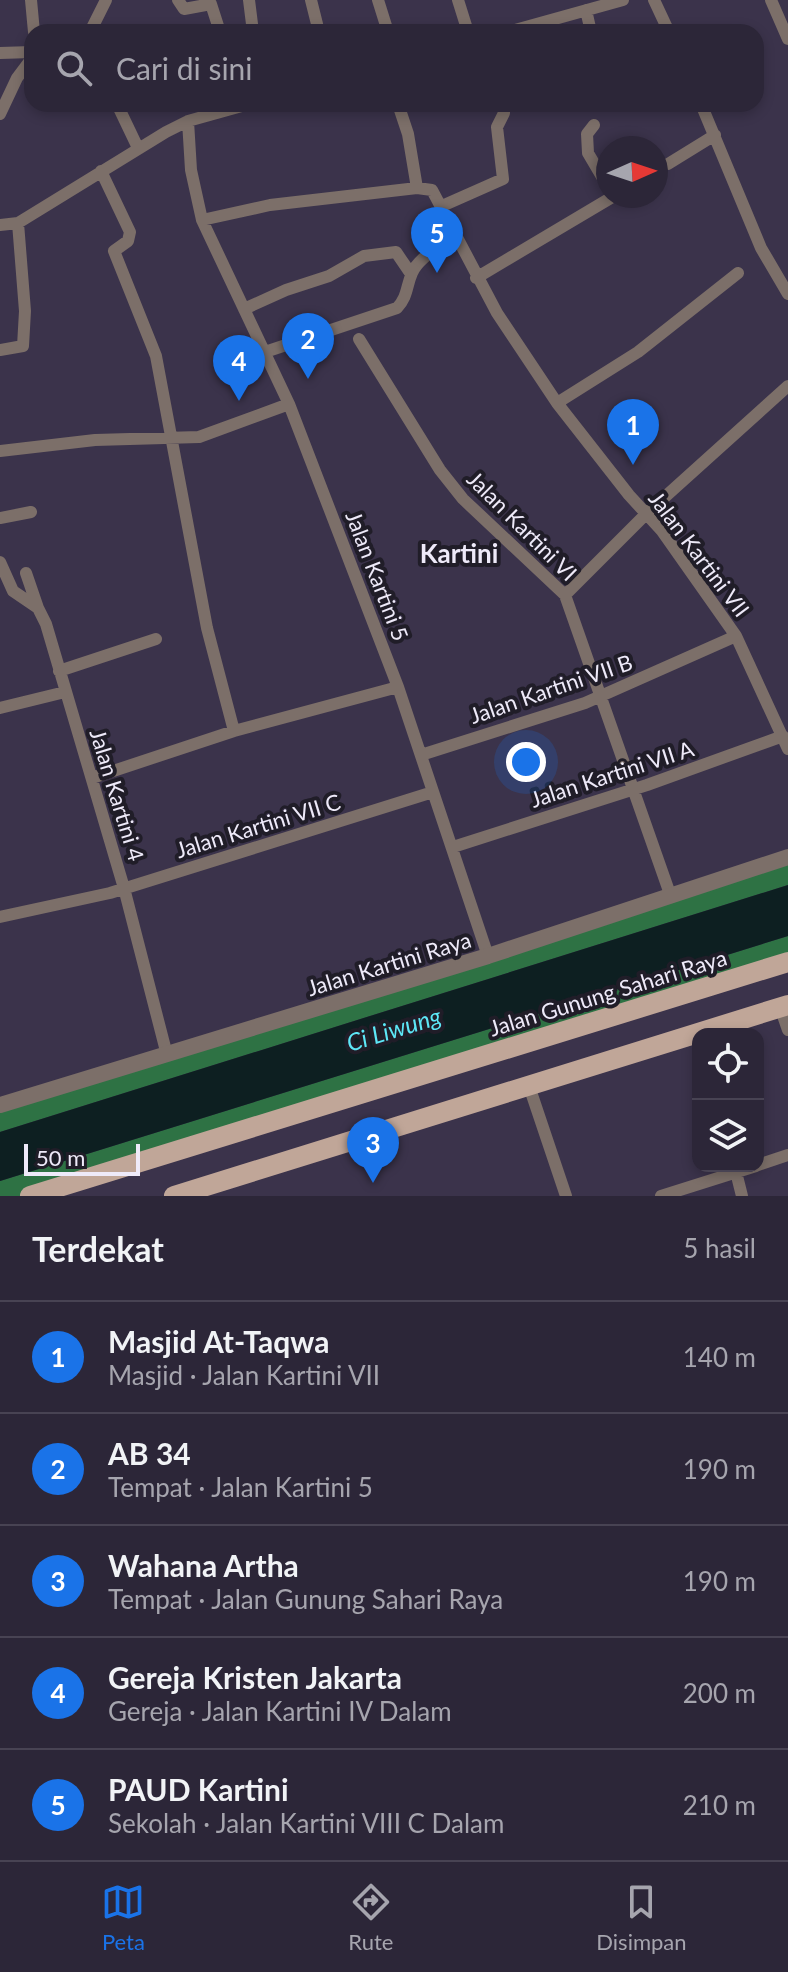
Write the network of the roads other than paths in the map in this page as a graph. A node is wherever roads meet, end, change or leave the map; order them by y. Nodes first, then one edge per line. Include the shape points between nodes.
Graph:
1 (31, 0) edge
2 (106, 0) edge
3 (178, 0) edge
4 (249, 0) edge
5 (311, 0) edge
6 (378, 0) edge
7 (458, 0) edge
8 (623, 0) edge
9 (654, 0) edge
10 (771, 0) edge
11 (583, 7) edge
12 (33, 24) edge
13 (94, 24) edge
14 (217, 24) edge
15 (252, 24) edge
16 (317, 24) edge
17 (386, 24) edge
18 (466, 24) edge
19 (532, 24) edge
20 (665, 24) edge
21 (788, 39) edge
22 (0, 53) edge
23 (24, 54) edge
24 (24, 69) edge
25 (1, 109) edge
26 (121, 112) edge
27 (220, 112) edge
28 (401, 112) edge
29 (504, 112) edge
30 (705, 112) edge
31 (188, 121) junction
32 (594, 125) dead end
33 (715, 135) junction
34 (138, 148) junction
35 (668, 164) dead end
36 (596, 167) edge
37 (101, 171) junction
38 (417, 188) junction
39 (442, 206) junction
40 (596, 206) edge
41 (202, 220) junction
42 (18, 223) junction
43 (0, 225) edge
44 (454, 235) junction
45 (738, 273) dead end
46 (411, 274) junction
47 (476, 278) junction
48 (788, 294) edge
49 (244, 309) junction
50 (359, 339) dead end
51 (0, 350) edge
52 (265, 352) junction
53 (788, 386) edge
54 (557, 403) junction
55 (289, 404) junction
56 (171, 440) junction
57 (0, 451) edge
58 (31, 512) dead end
59 (646, 514) junction
60 (0, 518) edge
61 (0, 562) edge
62 (26, 573) dead end
63 (565, 595) junction
64 (38, 608) junction
65 (736, 636) junction
66 (156, 639) dead end
67 (59, 671) junction
68 (398, 687) junction
69 (65, 692) junction
70 (599, 698) junction
71 (0, 708) edge
72 (234, 731) junction
73 (786, 743) edge
74 (421, 755) junction
75 (92, 778) junction
76 (634, 789) junction
77 (433, 792) junction
78 (453, 847) junction
79 (788, 857) edge
80 (124, 888) junction
81 (670, 894) junction
82 (0, 917) edge
83 (488, 956) junction
84 (788, 962) edge
85 (784, 1006) edge
86 (788, 1030) edge
87 (167, 1055) junction
88 (529, 1086) junction
89 (0, 1105) edge
90 (788, 1155) edge
91 (764, 1164) edge
92 (736, 1172) joint
93 (180, 1195) edge
94 (30, 1196) edge
95 (566, 1196) edge
96 (661, 1196) edge
97 (742, 1196) edge

1 - 12 street
2 - 13 street
3 - 14 street via 184,9 211,4
4 - 15 street
5 - 16 street
6 - 17 street
7 - 18 street
8 - 11 street
9 - 20 street
10 - 21 street
11 - 19 street
22 - 23 street
24 - 25 street
26 - 34 street
27 - 31 street
28 - 38 street
29 - 39 street via 497,127 503,179
30 - 33 street
31 - 34 street
31 - 41 street, Jalan Kartini 5
32 - 36 street via 587,134 588,153
33 - 35 street
33 - 48 street via 761,248
34 - 37 street
37 - 42 street
37 - 56 street via 130,232 128,241 114,251 151,334
38 - 39 street via 429,188
38 - 41 street via 270,205
39 - 44 street, Jalan Kartini VII
40 - 47 street
41 - 49 street, Jalan Kartini 5
42 - 43 street
42 - 51 street via 23,346
44 - 46 street
44 - 47 street, Jalan Kartini VII
45 - 54 street via 638,352
46 - 49 street via 396,252 364,256 329,276
46 - 52 street via 407,297 397,308
47 - 54 street, Jalan Kartini VII
49 - 52 street, Jalan Kartini 5
50 - 63 street, Jalan Kartini VI via 463,499
52 - 55 street, Jalan Kartini 5
53 - 59 street
54 - 59 street, Jalan Kartini VII
55 - 56 street via 199,437
55 - 68 street, Jalan Kartini 5
56 - 57 street via 95,440
56 - 72 street via 207,628
58 - 60 street
59 - 63 street
59 - 65 street, Jalan Kartini VII
61 - 64 street, Jalan Kartini 4 via 13,591
62 - 64 street
63 - 70 street, Jalan Kartini VI
64 - 67 street, Jalan Kartini 4
65 - 70 street, Jalan Kartini VII B
65 - 73 street, Jalan Kartini VII
66 - 67 street
67 - 69 street, Jalan Kartini 4
68 - 72 street
68 - 74 street, Jalan Kartini 5
69 - 71 street
69 - 75 street, Jalan Kartini 4
70 - 74 street, Jalan Kartini VII B
70 - 76 street, Jalan Kartini VI
72 - 75 street
73 - 76 street, Jalan Kartini VII A
74 - 77 street, Jalan Kartini 5
75 - 80 street, Jalan Kartini 4
76 - 78 street, Jalan Kartini VII A
76 - 81 street, Jalan Kartini VI
77 - 78 street, Jalan Kartini 5
77 - 80 street, Jalan Kartini VII C
78 - 83 street, Jalan Kartini 5
79 - 81 street, Jalan Kartini Raya
80 - 82 street, Jalan Kartini VII C
80 - 87 street, Jalan Kartini 4
81 - 83 street, Jalan Kartini Raya
83 - 87 street, Jalan Kartini Raya
84 - 94 main road, Jalan Gunung Sahari Raya
85 - 86 street
85 - 88 main road
87 - 89 street, Jalan Kartini Raya
88 - 93 main road
88 - 95 street
90 - 91 street
92 - 96 street
92 - 97 street

